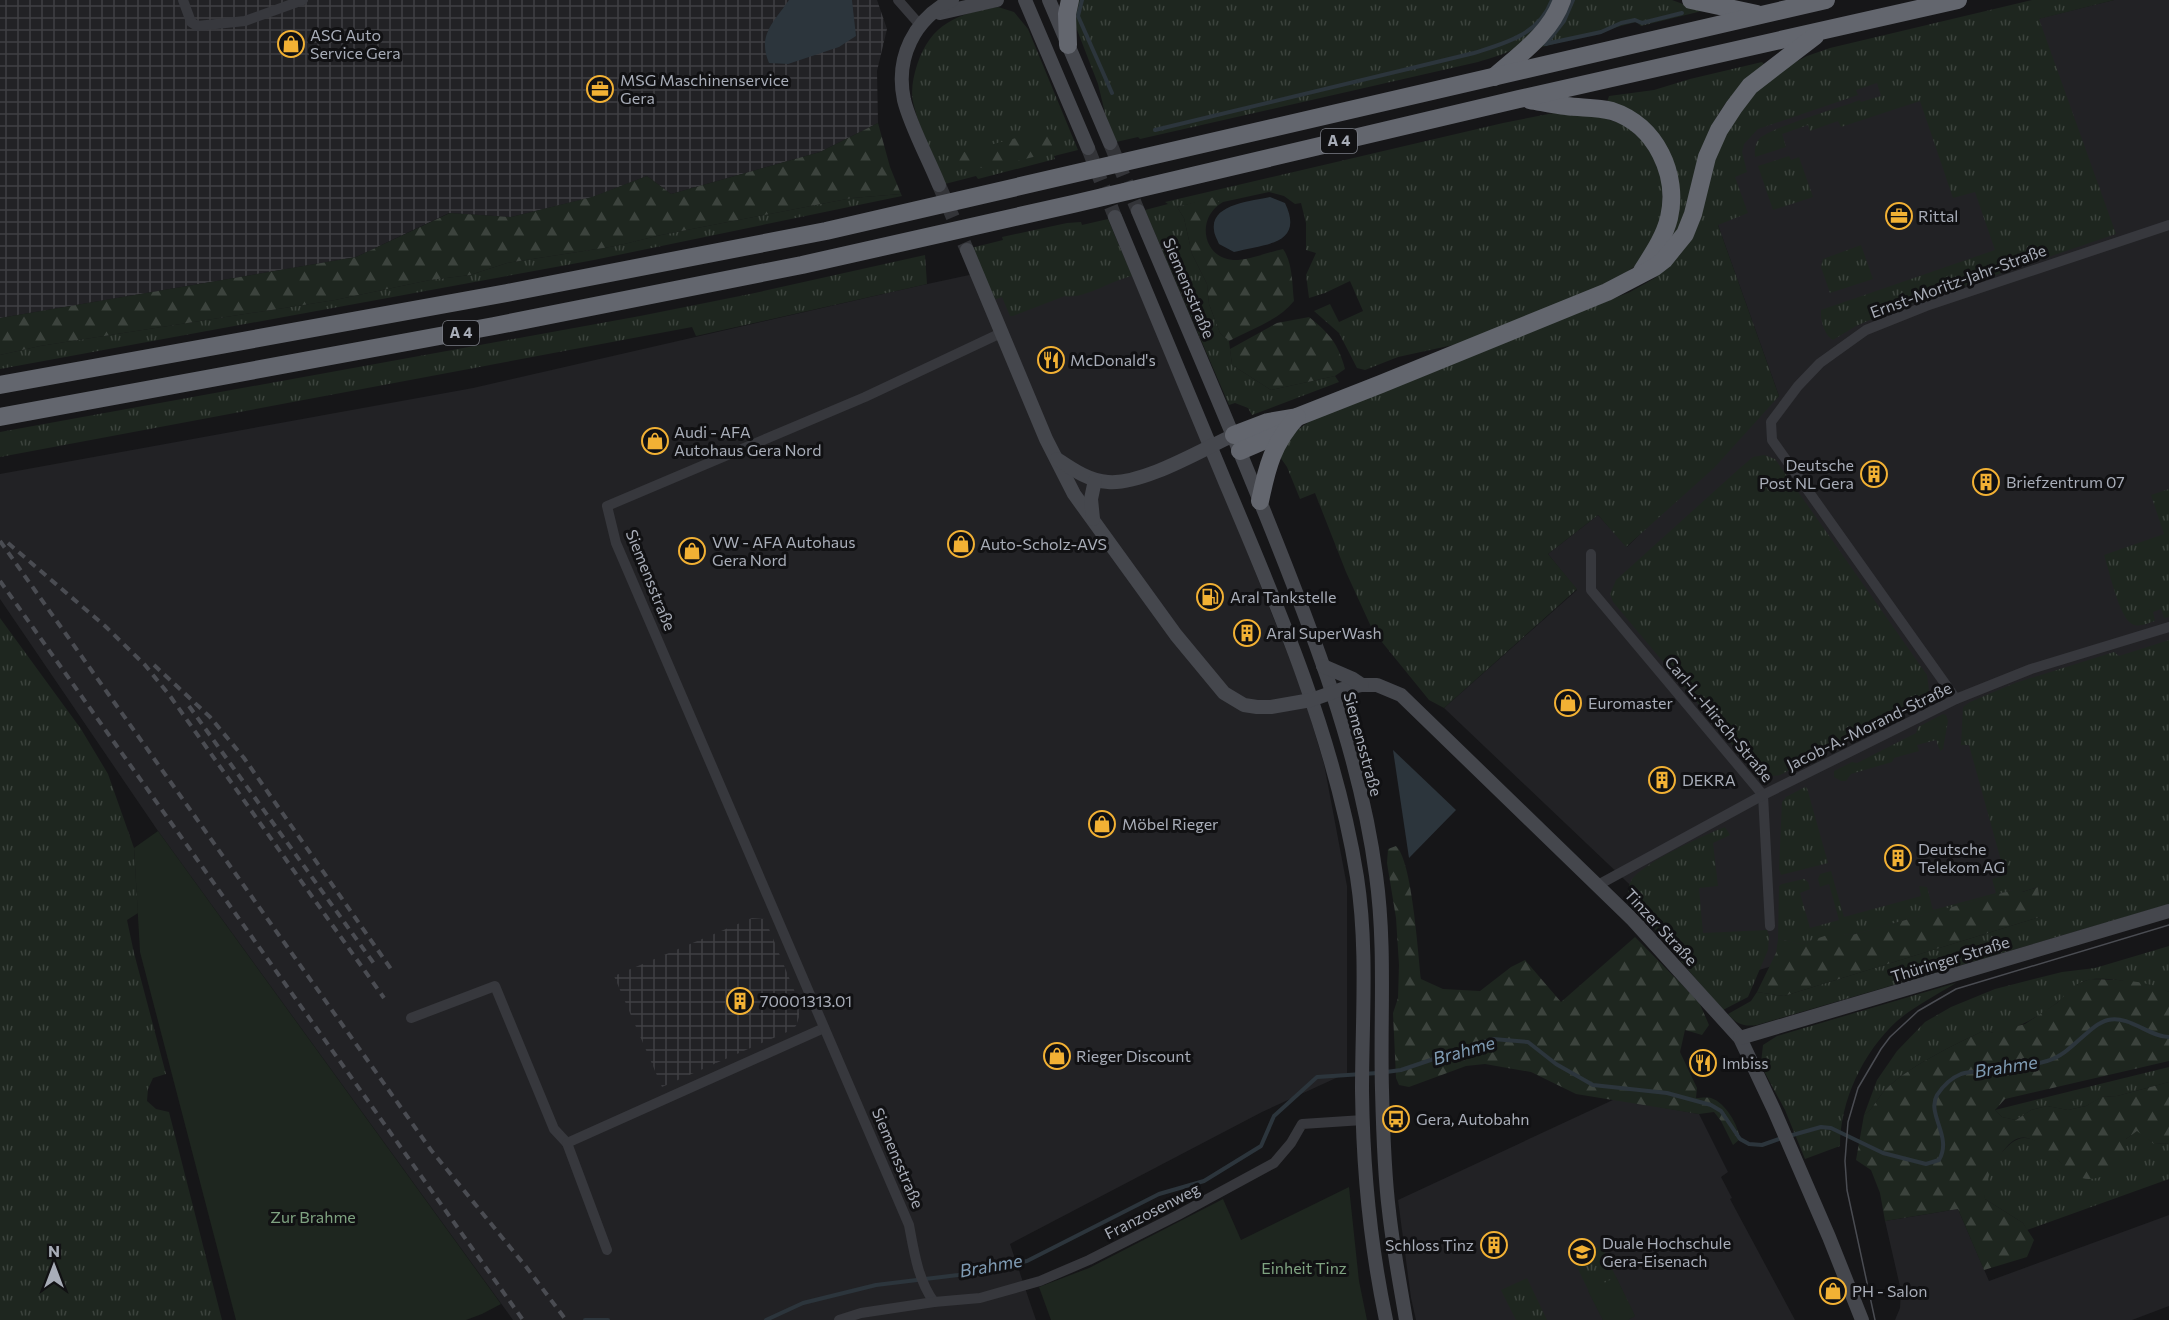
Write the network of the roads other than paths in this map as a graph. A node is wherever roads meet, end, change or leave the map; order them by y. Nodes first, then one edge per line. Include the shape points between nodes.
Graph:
1 (183, 0) edge
2 (303, 0) edge
3 (898, 0) edge
4 (952, 0) edge
5 (997, 0) edge
6 (1025, 0) edge
7 (1049, 0) edge
8 (1070, 0) edge
9 (1562, 0) edge
10 (1691, 0) edge
11 (1826, 0) edge
12 (1958, 0) edge
13 (1762, 15) junction
14 (920, 25) junction
15 (1822, 31) junction
16 (1068, 45) junction
17 (1492, 79) junction
18 (1519, 99) junction
19 (1110, 143) tunnel mouth
20 (1088, 148) tunnel mouth
21 (939, 185) tunnel mouth
22 (1138, 211) tunnel mouth
23 (1115, 218) tunnel mouth
24 (2169, 225) edge
25 (967, 250) tunnel mouth
26 (1640, 274) junction
27 (1001, 333) junction
28 (0, 385) edge
29 (0, 417) edge
30 (1297, 417) junction
31 (1282, 433) junction
32 (1237, 443) junction
33 (1210, 446) junction
34 (1057, 459) junction
35 (1095, 480) junction
36 (1260, 501) junction
37 (1094, 520) junction
38 (1591, 554) dead end
39 (2169, 627) edge
40 (1323, 666) junction
41 (1362, 685) junction
42 (1332, 693) junction
43 (1956, 699) junction
44 (1311, 700) junction
45 (1763, 795) junction
46 (1598, 885) junction
47 (2169, 910) edge
48 (1770, 926) dead end
49 (411, 1018) dead end
50 (824, 1028) junction
51 (1740, 1038) junction
52 (1363, 1120) junction
53 (1383, 1120) junction
54 (567, 1143) junction
55 (608, 1250) dead end
56 (931, 1299) junction
57 (839, 1320) edge
58 (1386, 1320) edge
59 (1406, 1320) edge
60 (1862, 1320) edge

1 - 2 street via 191,22 197,26 245,21
3 - 14 street
4 - 14 main road
5 - 14 main road via 947,10
6 - 20 main road
7 - 16 main road
8 - 16 highway
9 - 17 highway via 1545,31
10 - 13 highway
11 - 13 highway, A 4
12 - 15 highway, A 4
13 - 17 highway, A 4
14 - 21 main road via 902,63 904,100
15 - 18 highway, A 4
15 - 26 highway via 1750,86 1734,107 1707,158 1685,234 1665,260
16 - 19 main road
17 - 28 highway, A 4 via 798,237
18 - 26 highway via 1613,111 1635,123 1653,140 1669,178 1669,218
18 - 29 highway, A 4 via 919,239 494,326
22 - 32 main road, Siemensstraße
23 - 33 main road
24 - 43 street, Ernst-Moritz-Jahr-Straße via 1926,306 1866,330 1820,363 1771,422 1772,440
25 - 27 main road
26 - 30 highway via 1607,292
27 - 34 main road
27 - 50 street, Siemensstraße via 865,397 607,506 616,543
30 - 31 highway
30 - 32 highway via 1268,422
31 - 32 highway
31 - 36 highway via 1270,457
32 - 33 main road
32 - 36 main road, Siemensstraße
33 - 35 main road via 1138,477 1114,482
33 - 44 main road
34 - 35 main road
34 - 37 main road via 1074,494
35 - 37 main road via 1091,499
36 - 40 main road, Siemensstraße
37 - 44 main road via 1224,693 1244,705 1257,707
38 - 45 street, Carl-L.-Hirsch-Straße via 1591,590
39 - 43 street, Jacob-A.-Morand-Straße via 2031,669
40 - 41 main road
40 - 42 main road, Siemensstraße
41 - 42 main road, Tinzer Straße
41 - 46 main road, Tinzer Straße via 1386,688 1409,701
42 - 44 main road, Tinzer Straße
42 - 53 main road, Siemensstraße via 1366,819 1376,875 1383,970
43 - 45 street, Jacob-A.-Morand-Straße
44 - 52 main road via 1343,808 1362,916
45 - 46 street, Jacob-A.-Morand-Straße
45 - 48 street, Carl-L.-Hirsch-Straße
46 - 51 main road, Tinzer Straße
47 - 51 main road, Thüringer Straße
49 - 54 street via 495,986 554,1129
50 - 54 street
50 - 56 street, Siemensstraße via 909,1225 917,1267
51 - 60 main road, Tinzer Straße
52 - 53 main road
52 - 56 street, Franzosenweg via 1302,1124 1274,1162 1089,1260 980,1298
52 - 58 main road via 1369,1216
53 - 59 main road, Siemensstraße via 1389,1212
54 - 55 street
56 - 57 street, Franzosenweg

